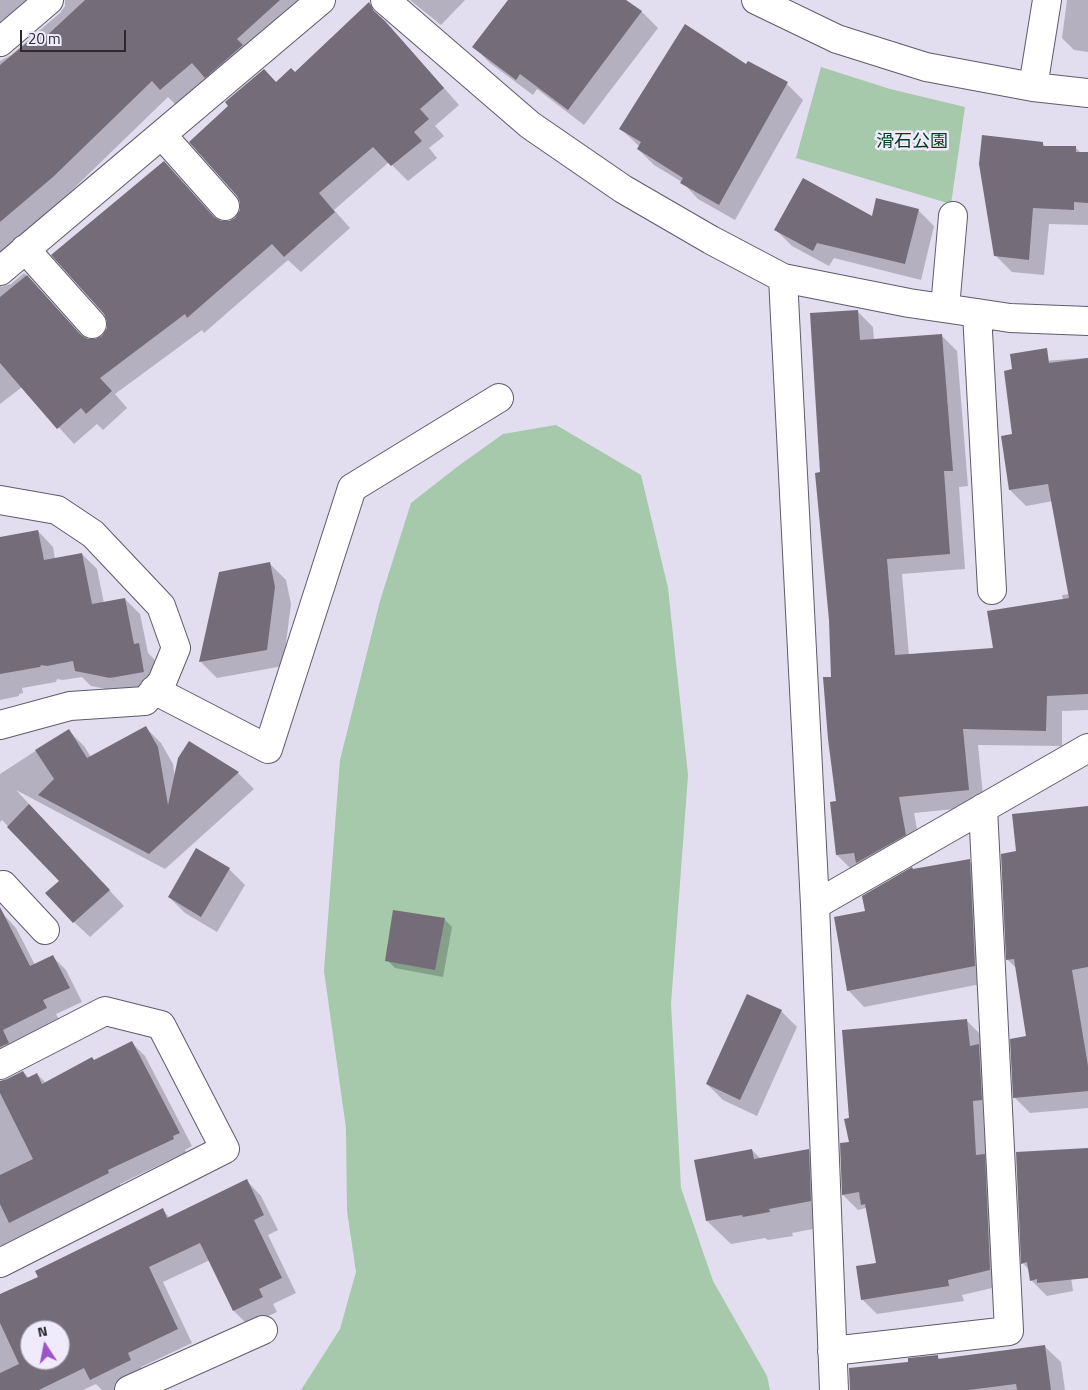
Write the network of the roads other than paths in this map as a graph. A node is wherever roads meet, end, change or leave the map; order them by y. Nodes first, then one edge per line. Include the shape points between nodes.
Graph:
1 (49, 0) edge
2 (321, 0) edge
3 (385, 0) edge
4 (756, 0) edge
5 (1047, 0) edge
6 (0, 42) edge
7 (1033, 87) junction
8 (1088, 93) edge
9 (162, 135) junction
10 (225, 206) dead end
11 (953, 216) dead end
12 (25, 249) junction
13 (0, 271) edge
14 (784, 278) junction
15 (945, 308) junction
16 (977, 313) junction
17 (1088, 321) edge
18 (92, 324) dead end
19 (499, 398) dead end
20 (0, 500) edge
21 (992, 590) dead end
22 (154, 690) junction
23 (0, 725) edge
24 (1088, 748) edge
25 (983, 808) junction
26 (0, 886) edge
27 (815, 906) junction
28 (45, 930) dead end
29 (0, 1065) edge
30 (0, 1263) edge
31 (263, 1330) dead end
32 (832, 1350) junction
33 (129, 1390) edge
34 (834, 1390) edge

1 - 6 street
2 - 9 street
3 - 14 street via 538,131 623,189
4 - 7 street via 837,38 917,64
5 - 7 street
7 - 8 street
9 - 10 street
9 - 12 street
11 - 15 street
12 - 13 street
12 - 18 street
14 - 15 street
14 - 27 street
15 - 16 street
16 - 17 street via 1010,318
16 - 21 street
19 - 22 street via 352,488 268,749
20 - 22 street via 57,510 86,529 161,606 176,648 162,682
22 - 23 street via 145,701 70,706
24 - 25 street
25 - 27 street
25 - 32 street via 1009,1331
26 - 28 street via 3,885
27 - 32 street
29 - 30 street via 105,1011 161,1025 225,1149
31 - 33 street
32 - 34 street

